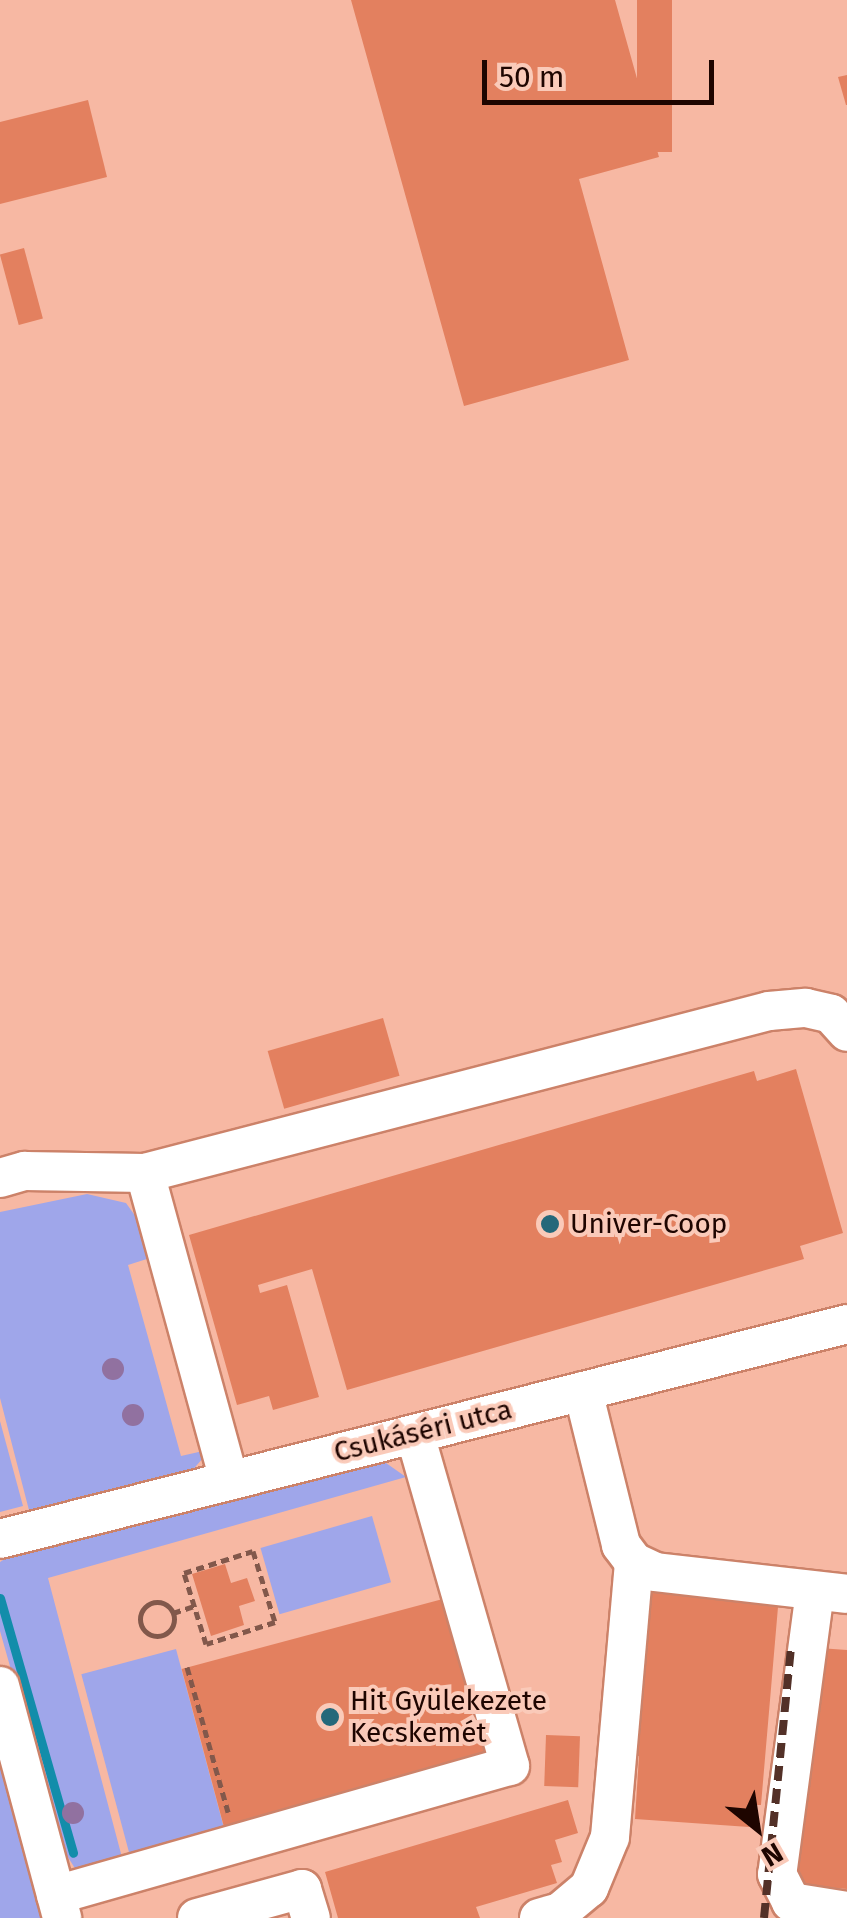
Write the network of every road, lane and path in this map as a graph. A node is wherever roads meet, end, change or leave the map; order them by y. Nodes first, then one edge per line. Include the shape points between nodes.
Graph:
1 (847, 1032) edge
2 (144, 1172) junction
3 (0, 1178) edge
4 (847, 1324) edge
5 (583, 1390) junction
6 (415, 1434) junction
7 (229, 1481) junction
8 (0, 1539) edge
9 (634, 1562) junction
10 (831, 1592) edge
11 (194, 1606) junction
12 (174, 1613) junction
13 (188, 1667) dead end
14 (0, 1686) edge
15 (237, 1844) junction
16 (59, 1907) edge
17 (847, 1911) edge
18 (197, 1918) edge
19 (310, 1918) edge
20 (539, 1918) edge

1 - 2 street via 831,1014 770,1011
2 - 3 street via 25,1171
2 - 7 street
4 - 5 street, Csukáséri utca
5 - 6 street, Csukáséri utca
5 - 9 street via 621,1545
6 - 7 street, Csukáséri utca
6 - 15 street via 510,1766
7 - 8 street, Csukáséri utca
9 - 10 street via 655,1572
9 - 20 street via 610,1837 589,1888 560,1912
10 - 17 street via 777,1874 791,1902
11 - 11 path via 184,1572 253,1551 275,1622 206,1644
11 - 12 path
12 - 12 path via 167,1634 151,1636 142,1628 141,1612 150,1604 160,1602
13 - 15 path
14 - 16 street
15 - 16 street
18 - 19 street via 302,1888

